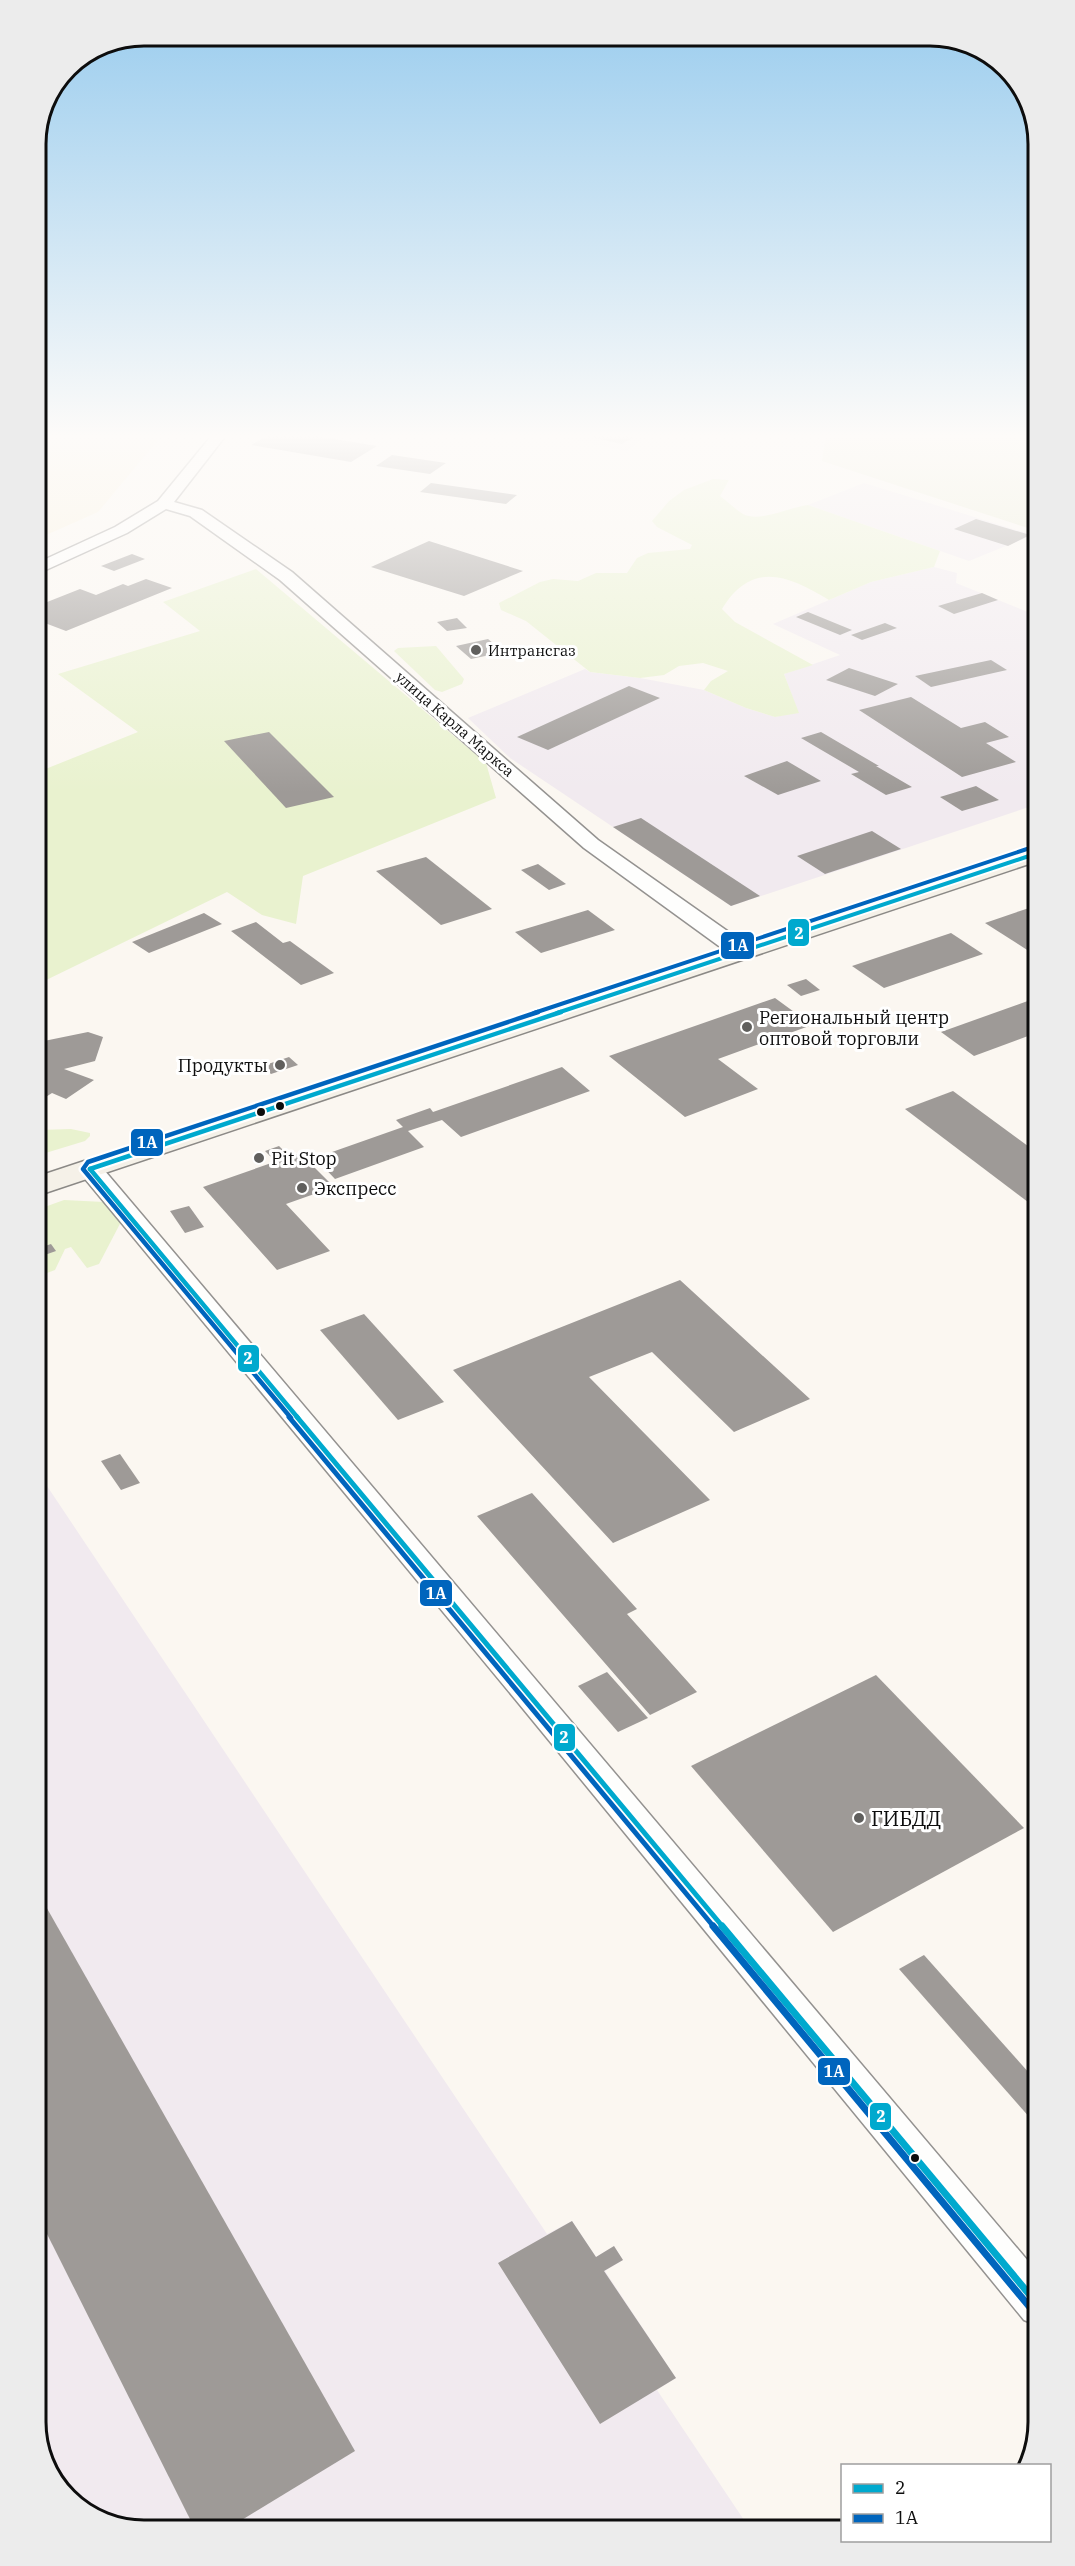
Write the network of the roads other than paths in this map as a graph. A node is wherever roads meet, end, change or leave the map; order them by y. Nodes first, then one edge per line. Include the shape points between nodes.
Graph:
1 (70, 554) edge
2 (254, 554) edge
3 (47, 564) edge
4 (1028, 856) edge
5 (742, 952) junction
6 (90, 1169) junction
7 (47, 1183) edge
8 (1028, 2293) edge

1 - 3 street
2 - 5 street, улица Карла Маркса via 286,576 591,844
4 - 5 main road
5 - 6 main road
6 - 7 main road
6 - 8 street

